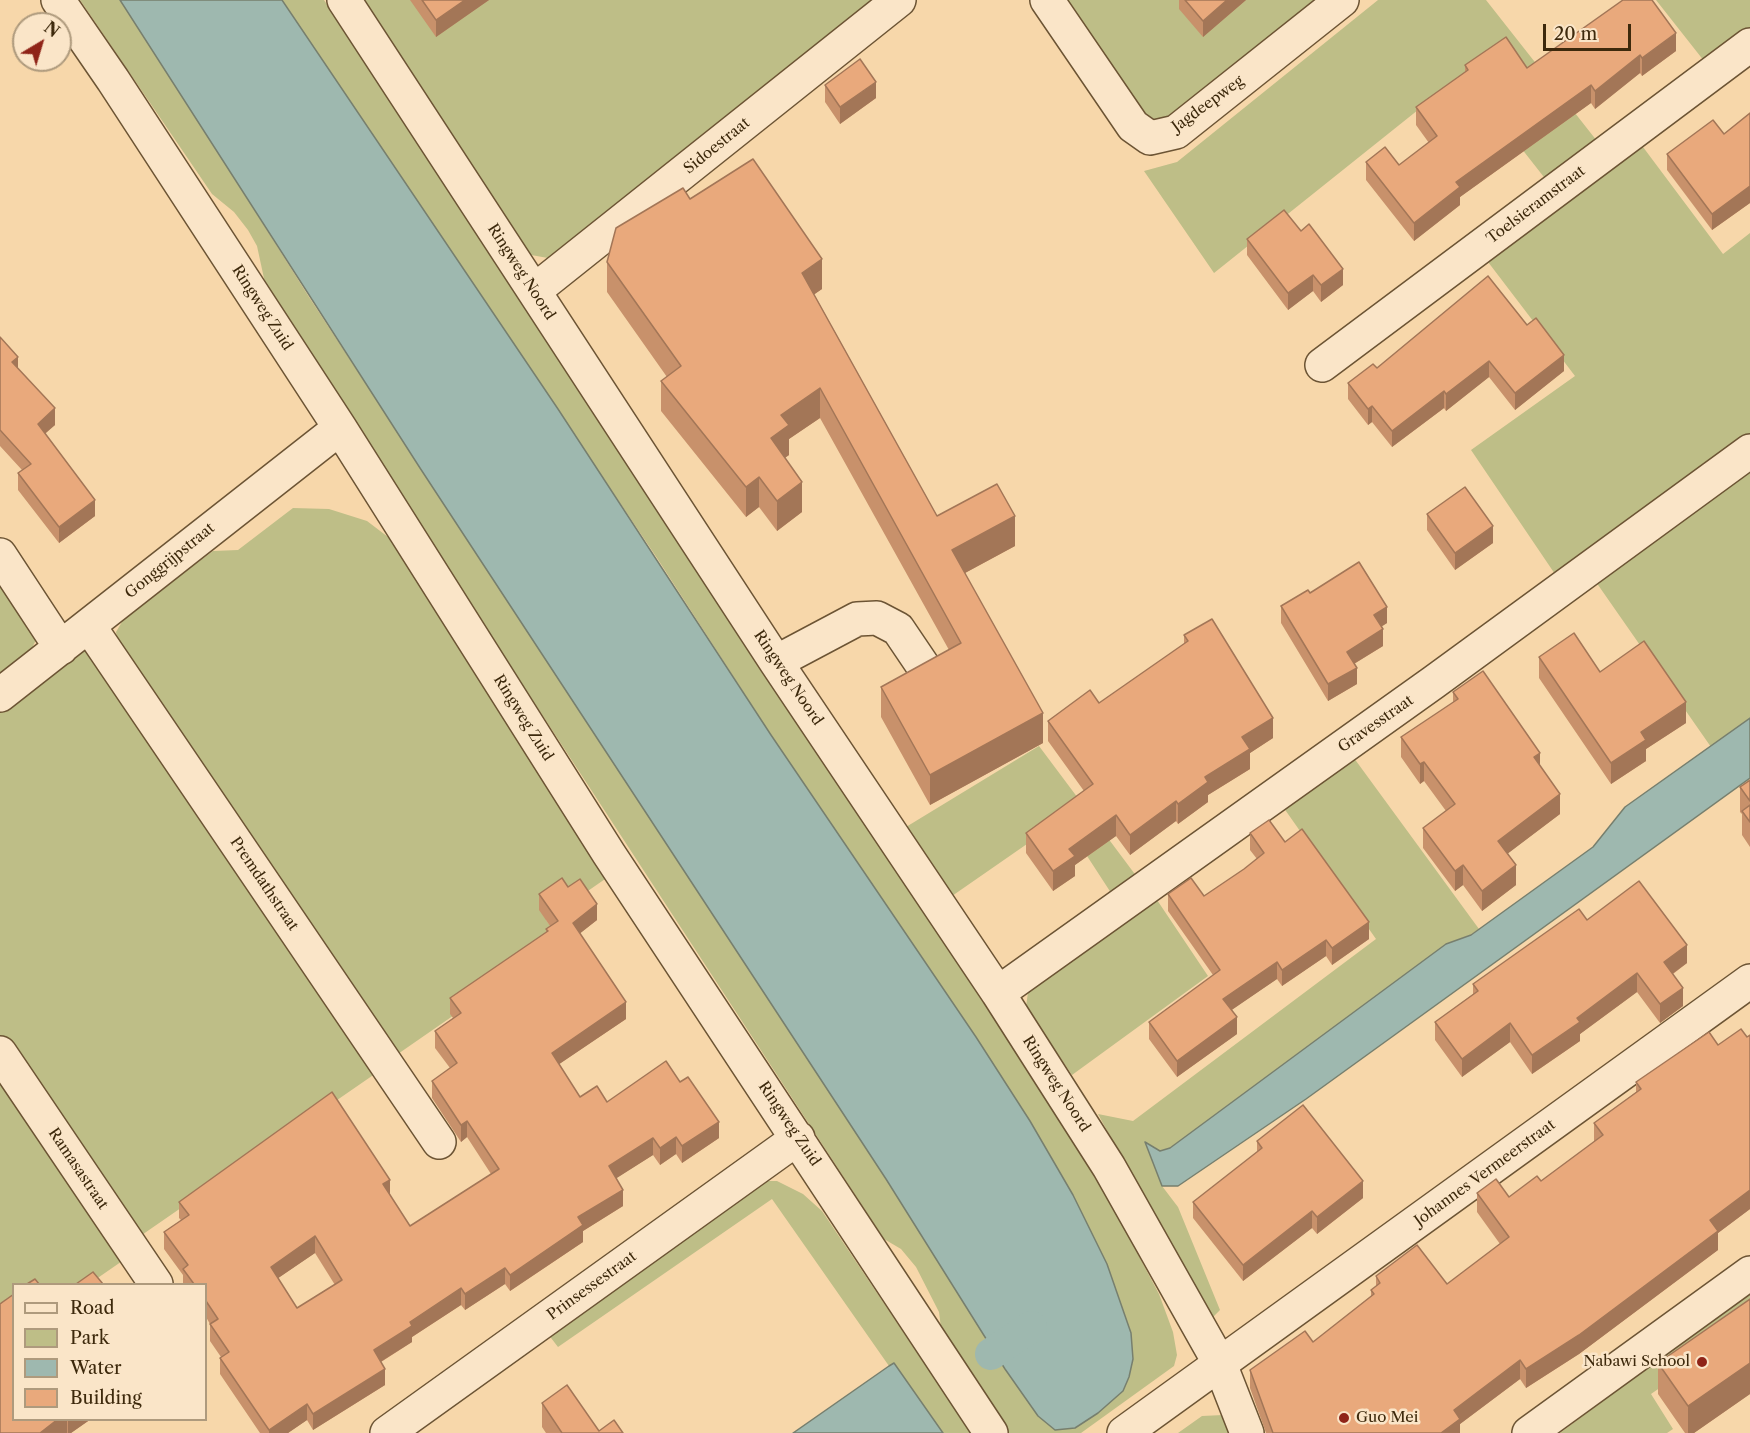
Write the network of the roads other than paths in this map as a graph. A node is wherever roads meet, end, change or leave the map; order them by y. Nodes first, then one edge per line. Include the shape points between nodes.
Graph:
1 (58, 0) edge
2 (344, 0) edge
3 (899, 0) edge
4 (1047, 0) edge
5 (1342, 0) edge
6 (1750, 45) edge
7 (534, 291) junction
8 (1322, 365) dead end
9 (340, 428) junction
10 (1750, 451) edge
11 (0, 555) edge
12 (89, 626) junction
13 (61, 648) junction
14 (776, 662) junction
15 (923, 666) edge
16 (0, 695) edge
17 (1750, 981) edge
18 (998, 993) junction
19 (0, 1053) edge
20 (798, 1138) junction
21 (439, 1142) dead end
22 (1750, 1273) edge
23 (155, 1283) edge
24 (1220, 1364) junction
25 (387, 1433) edge
26 (991, 1433) edge
27 (1124, 1433) edge
28 (1247, 1433) edge
29 (1529, 1433) edge

1 - 9 street, Ringweg Zuid
2 - 7 street, Ringweg Noord
3 - 7 street, Sidoestraat
4 - 5 street, Jagdeepweg via 1132,126 1150,138 1176,132
6 - 8 street, Toelsieramstraat
7 - 14 street, Ringweg Noord
9 - 12 street, Gonggrijpstraat
9 - 20 street, Ringweg Zuid via 609,854
10 - 18 street, Gravesstraat
11 - 13 street
12 - 13 street, Gonggrijpstraat
12 - 21 street, Premdathstraat
13 - 16 street, Gonggrijpstraat
14 - 15 street via 857,619 878,618 898,629
14 - 18 street, Ringweg Noord
17 - 24 street, Johannes Vermeerstraat
18 - 24 street, Ringweg Noord via 1109,1167
19 - 23 street, Ramasastraat
20 - 25 street, Prinsessestraat
20 - 26 street, Ringweg Zuid
22 - 29 street
24 - 27 street, Johannes Vermeerstraat
24 - 28 street, Ringweg Noord

